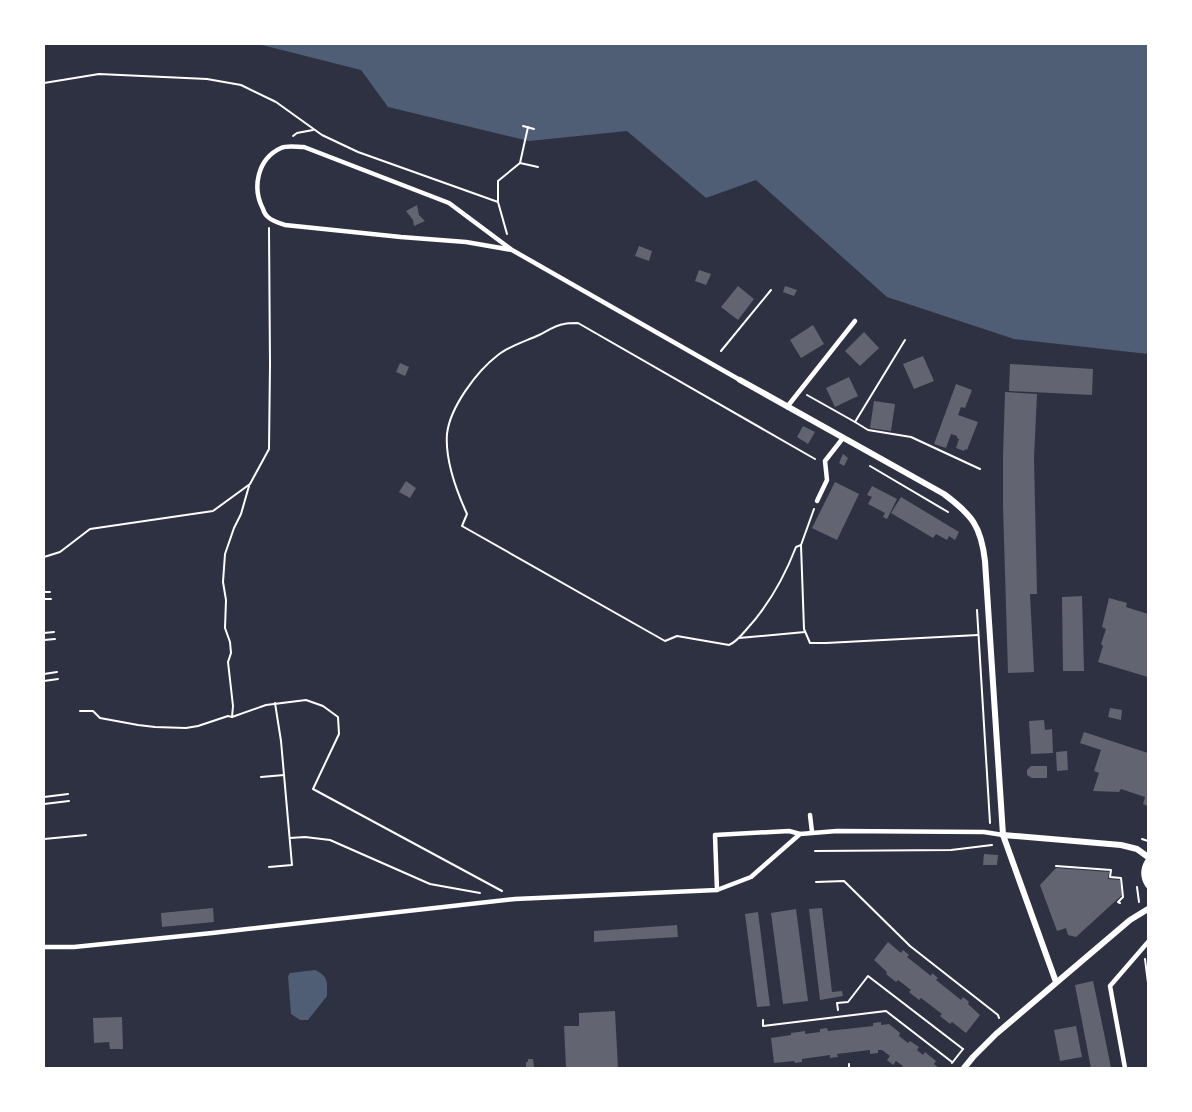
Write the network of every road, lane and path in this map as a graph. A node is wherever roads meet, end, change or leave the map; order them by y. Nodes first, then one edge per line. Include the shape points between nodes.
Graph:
1 (44, 83) edge
2 (523, 126) dead end
3 (528, 127) junction
4 (534, 129) dead end
5 (314, 130) junction
6 (283, 147) junction
7 (520, 163) junction
8 (538, 167) dead end
9 (498, 202) junction
10 (269, 219) junction
11 (512, 250) junction
12 (771, 290) dead end
13 (855, 321) dead end
14 (905, 340) dead end
15 (721, 351) dead end
16 (740, 380) joint
17 (800, 391) junction
18 (788, 407) junction
19 (855, 422) junction
20 (843, 438) junction
21 (866, 464) dead end
22 (826, 465) junction
23 (980, 469) dead end
24 (250, 484) junction
25 (817, 501) joint
26 (950, 513) dead end
27 (801, 545) junction
28 (44, 557) edge
29 (44, 592) edge
30 (50, 592) dead end
31 (51, 598) dead end
32 (44, 599) edge
33 (976, 602) dead end
34 (54, 632) dead end
35 (805, 632) junction
36 (44, 633) edge
37 (978, 635) junction
38 (739, 638) junction
39 (55, 639) dead end
40 (44, 640) edge
41 (57, 672) dead end
42 (44, 674) edge
43 (58, 679) dead end
44 (44, 681) edge
45 (275, 703) junction
46 (80, 711) dead end
47 (232, 717) junction
48 (284, 775) junction
49 (261, 777) dead end
50 (68, 794) dead end
51 (44, 797) edge
52 (69, 801) dead end
53 (44, 804) edge
54 (810, 816) dead end
55 (812, 832) junction
56 (991, 833) junction
57 (800, 834) junction
58 (86, 835) dead end
59 (1002, 835) junction
60 (290, 838) junction
61 (44, 839) edge
62 (992, 846) junction
63 (1007, 846) junction
64 (815, 851) dead end
65 (1149, 859) edge
66 (1056, 866) dead end
67 (269, 867) dead end
68 (816, 882) dead end
69 (1149, 885) edge
70 (717, 890) junction
71 (483, 893) dead end
72 (515, 899) junction
73 (1120, 903) dead end
74 (1149, 909) edge
75 (1149, 942) edge
76 (44, 947) edge
77 (1056, 982) junction
78 (838, 1010) dead end
79 (999, 1018) dead end
80 (763, 1020) dead end
81 (963, 1049) dead end
82 (952, 1062) dead end
83 (849, 1064) dead end
84 (849, 1068) edge
85 (964, 1068) edge
86 (1125, 1068) edge

1 - 5 path via 99,74 207,79 241,85 276,102
2 - 3 path
3 - 4 path
3 - 7 path
5 - 6 path via 297,134
5 - 9 path via 358,152
6 - 10 lane via 273,153 257,179 259,202
6 - 11 lane via 304,147 449,203
7 - 8 path
7 - 9 path via 498,181
9 - 11 path
10 - 11 lane via 285,225
10 - 24 path via 269,449
11 - 16 lane
12 - 15 path
13 - 17 lane
14 - 19 path
16 - 18 street
17 - 18 lane
17 - 19 path
18 - 20 street
19 - 23 path via 868,430 911,436
20 - 22 lane
20 - 59 street via 944,494 969,515 978,529 985,561
21 - 26 path
22 - 25 lane via 827,480
22 - 38 path via 578,323 563,324 500,354 478,374 452,413 447,435 458,495 467,514 462,526 665,641 677,636 729,645
24 - 28 path via 213,511 90,530 60,552
24 - 47 path via 225,554 223,582 225,628 231,653 228,662
25 - 27 path
27 - 35 path
27 - 38 path via 796,547 769,602
29 - 30 path
31 - 32 path
33 - 37 path
34 - 36 path
35 - 37 path via 810,643 826,644
35 - 38 path
37 - 56 path
39 - 40 path
41 - 42 path
43 - 44 path
45 - 47 path
45 - 48 path
45 - 72 path via 306,700 338,717 339,734 313,789
46 - 47 path via 93,711 100,718 176,729
48 - 49 path
48 - 60 path
50 - 51 path
52 - 53 path
54 - 55 lane
55 - 56 lane
55 - 57 lane
56 - 59 lane
56 - 62 path
57 - 70 lane via 751,877
57 - 70 lane via 789,831 715,835
58 - 61 path
59 - 63 street
59 - 65 street via 1121,845 1137,849
60 - 67 path via 292,866
60 - 71 path via 330,840 430,884
62 - 63 path
62 - 64 path
63 - 77 street
65 - 69 street via 1144,868
66 - 73 path via 1111,870 1110,877 1121,878
68 - 79 path via 844,881 910,946
70 - 72 lane
72 - 76 lane via 212,933
74 - 77 street via 1130,920
75 - 86 lane via 1110,986
77 - 85 street
78 - 81 path via 837,1003 848,1002 868,976
80 - 82 path via 763,1026 886,1011
83 - 84 path

